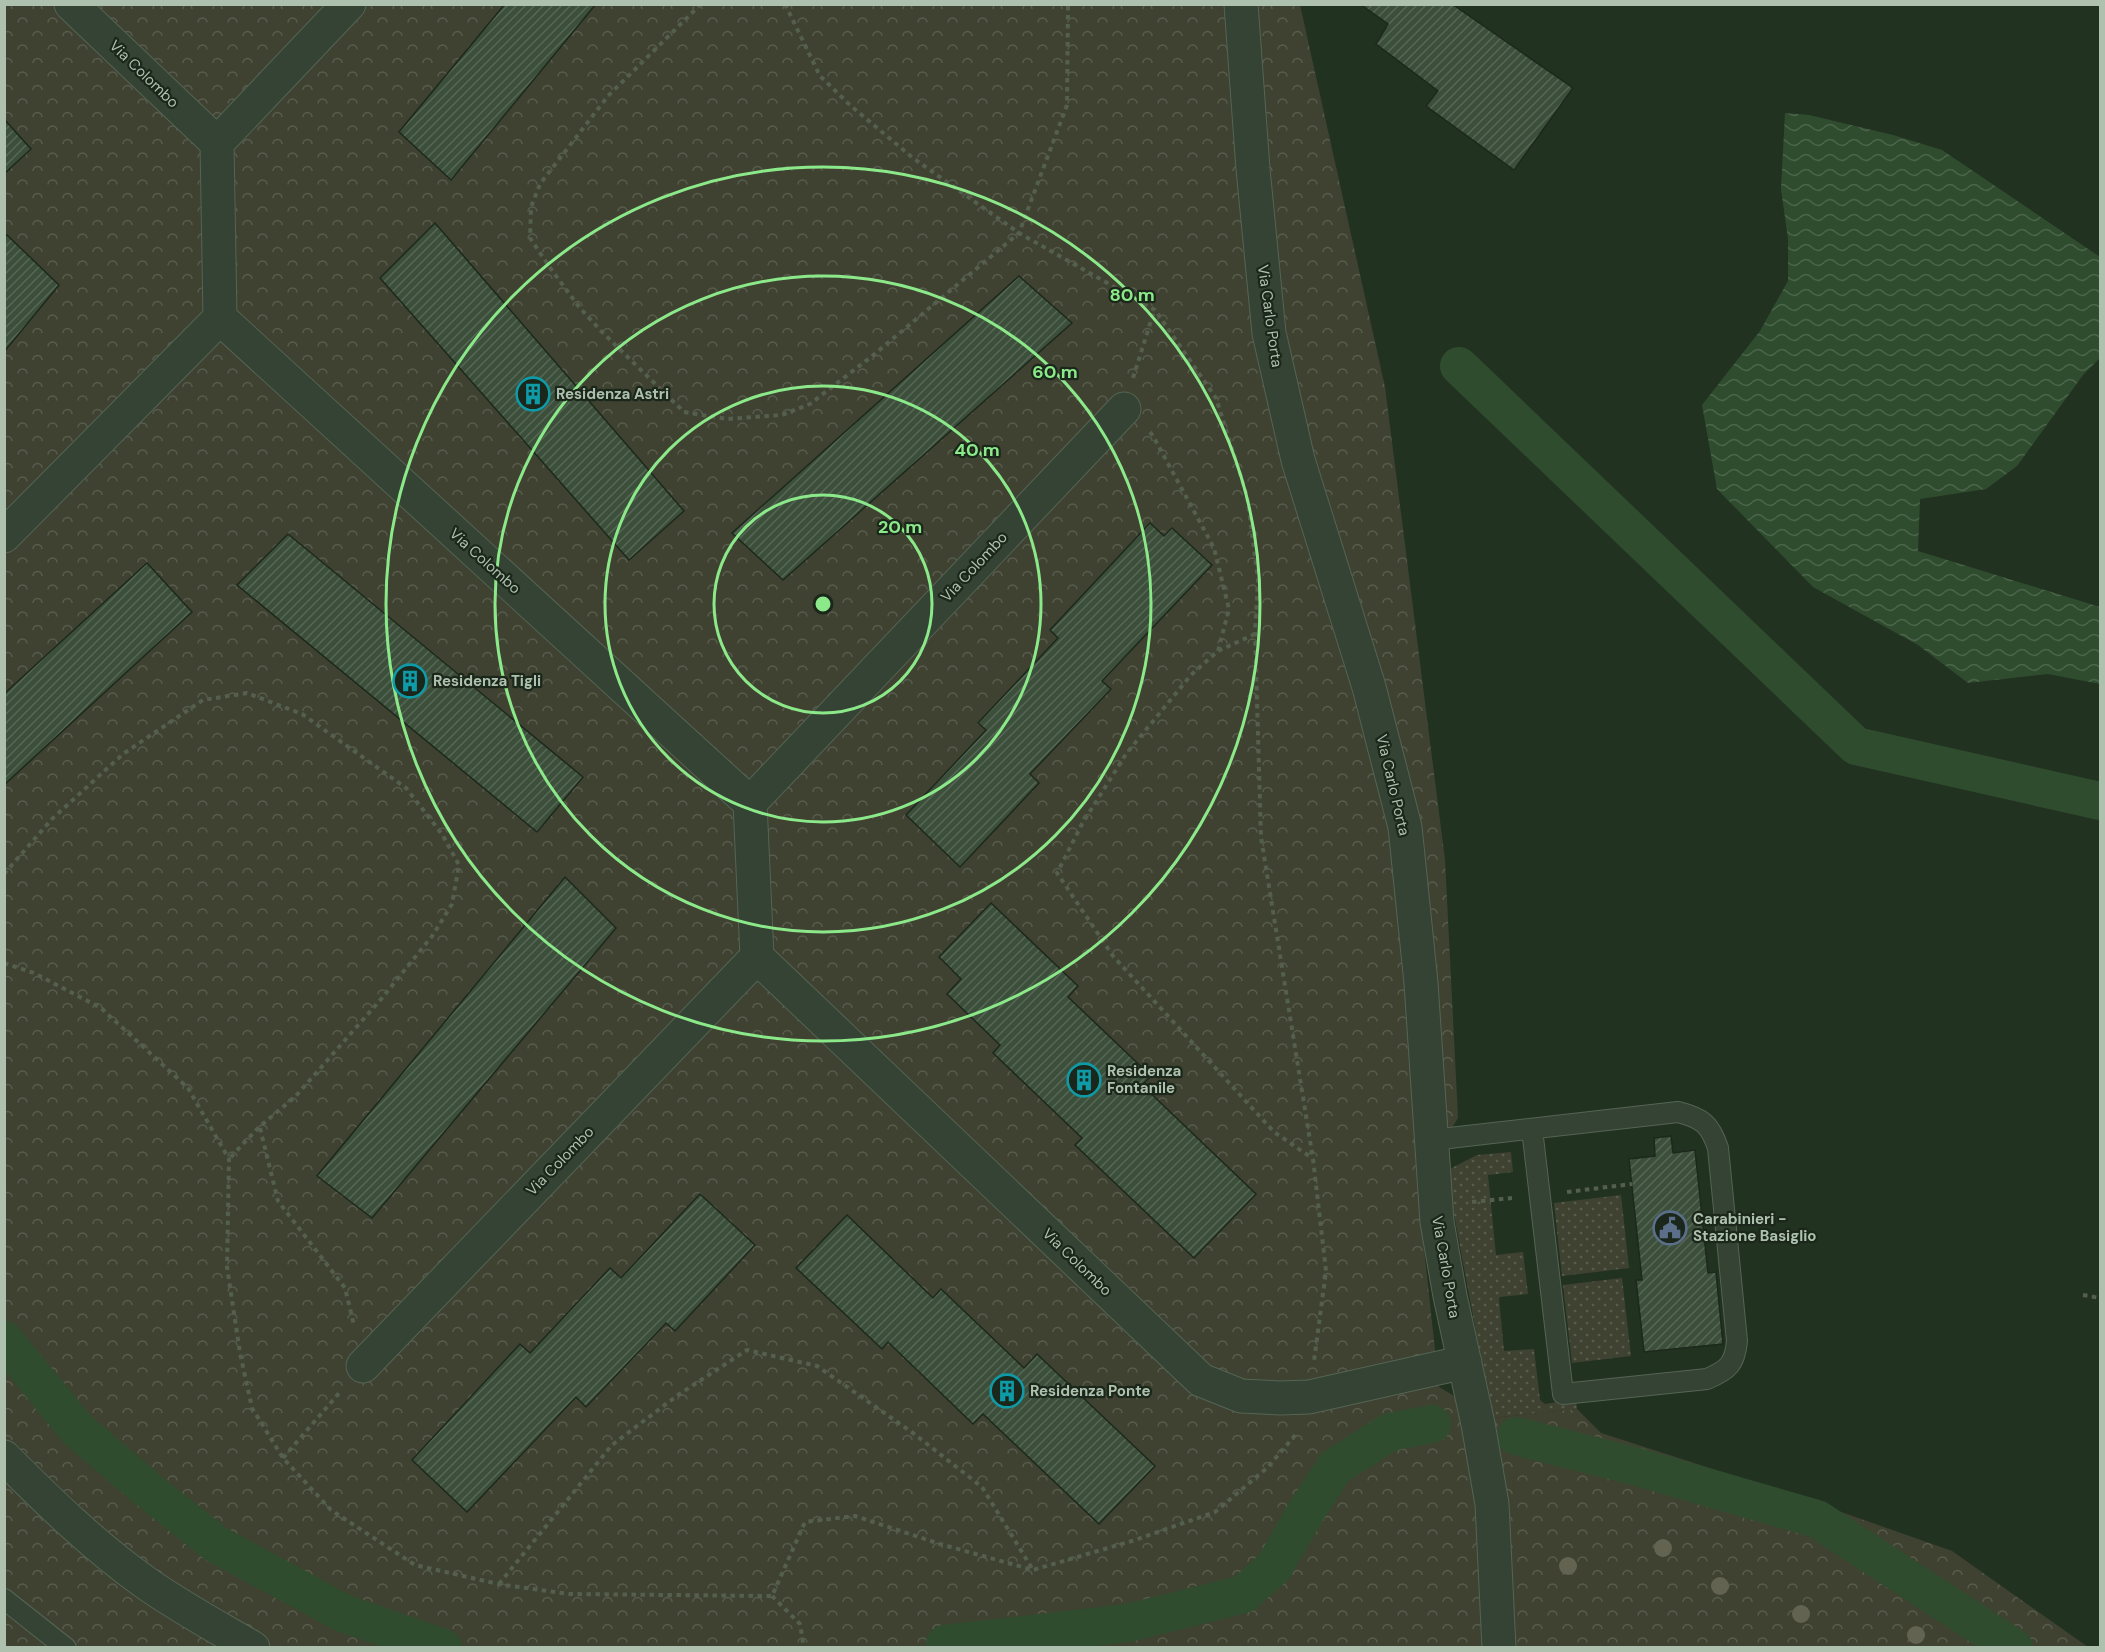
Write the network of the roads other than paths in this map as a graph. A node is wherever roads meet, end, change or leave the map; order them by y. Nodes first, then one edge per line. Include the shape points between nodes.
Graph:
1 (71, 4) edge
2 (349, 4) edge
3 (1241, 4) edge
4 (217, 143) junction
5 (220, 318) junction
6 (1124, 409) road end
7 (4, 536) edge
8 (750, 803) junction
9 (757, 957) junction
10 (1532, 1129) junction
11 (1432, 1140) junction
12 (1465, 1362) junction
13 (363, 1366) road end
14 (4, 1457) edge
15 (4, 1599) edge
16 (66, 1647) edge
17 (253, 1647) edge
18 (1499, 1647) edge

1 - 4 street, Via Colombo
2 - 4 street
3 - 11 street, Via Carlo Porta via 1252,169 1269,333 1298,460 1369,687 1405,827
4 - 5 street
5 - 7 street
5 - 8 street, Via Colombo
6 - 8 street, Via Colombo
8 - 9 street
9 - 12 street, Via Colombo via 1201,1380 1241,1396 1309,1397
9 - 13 street, Via Colombo
10 - 10 lane via 1678,1112 1691,1115 1713,1132 1718,1148 1737,1341 1736,1355 1722,1372 1707,1379 1563,1394
10 - 11 lane
11 - 12 street, Via Carlo Porta via 1437,1222
12 - 18 street, Via Carlo Porta via 1492,1504
14 - 17 street via 95,1544 190,1612
15 - 16 lane

